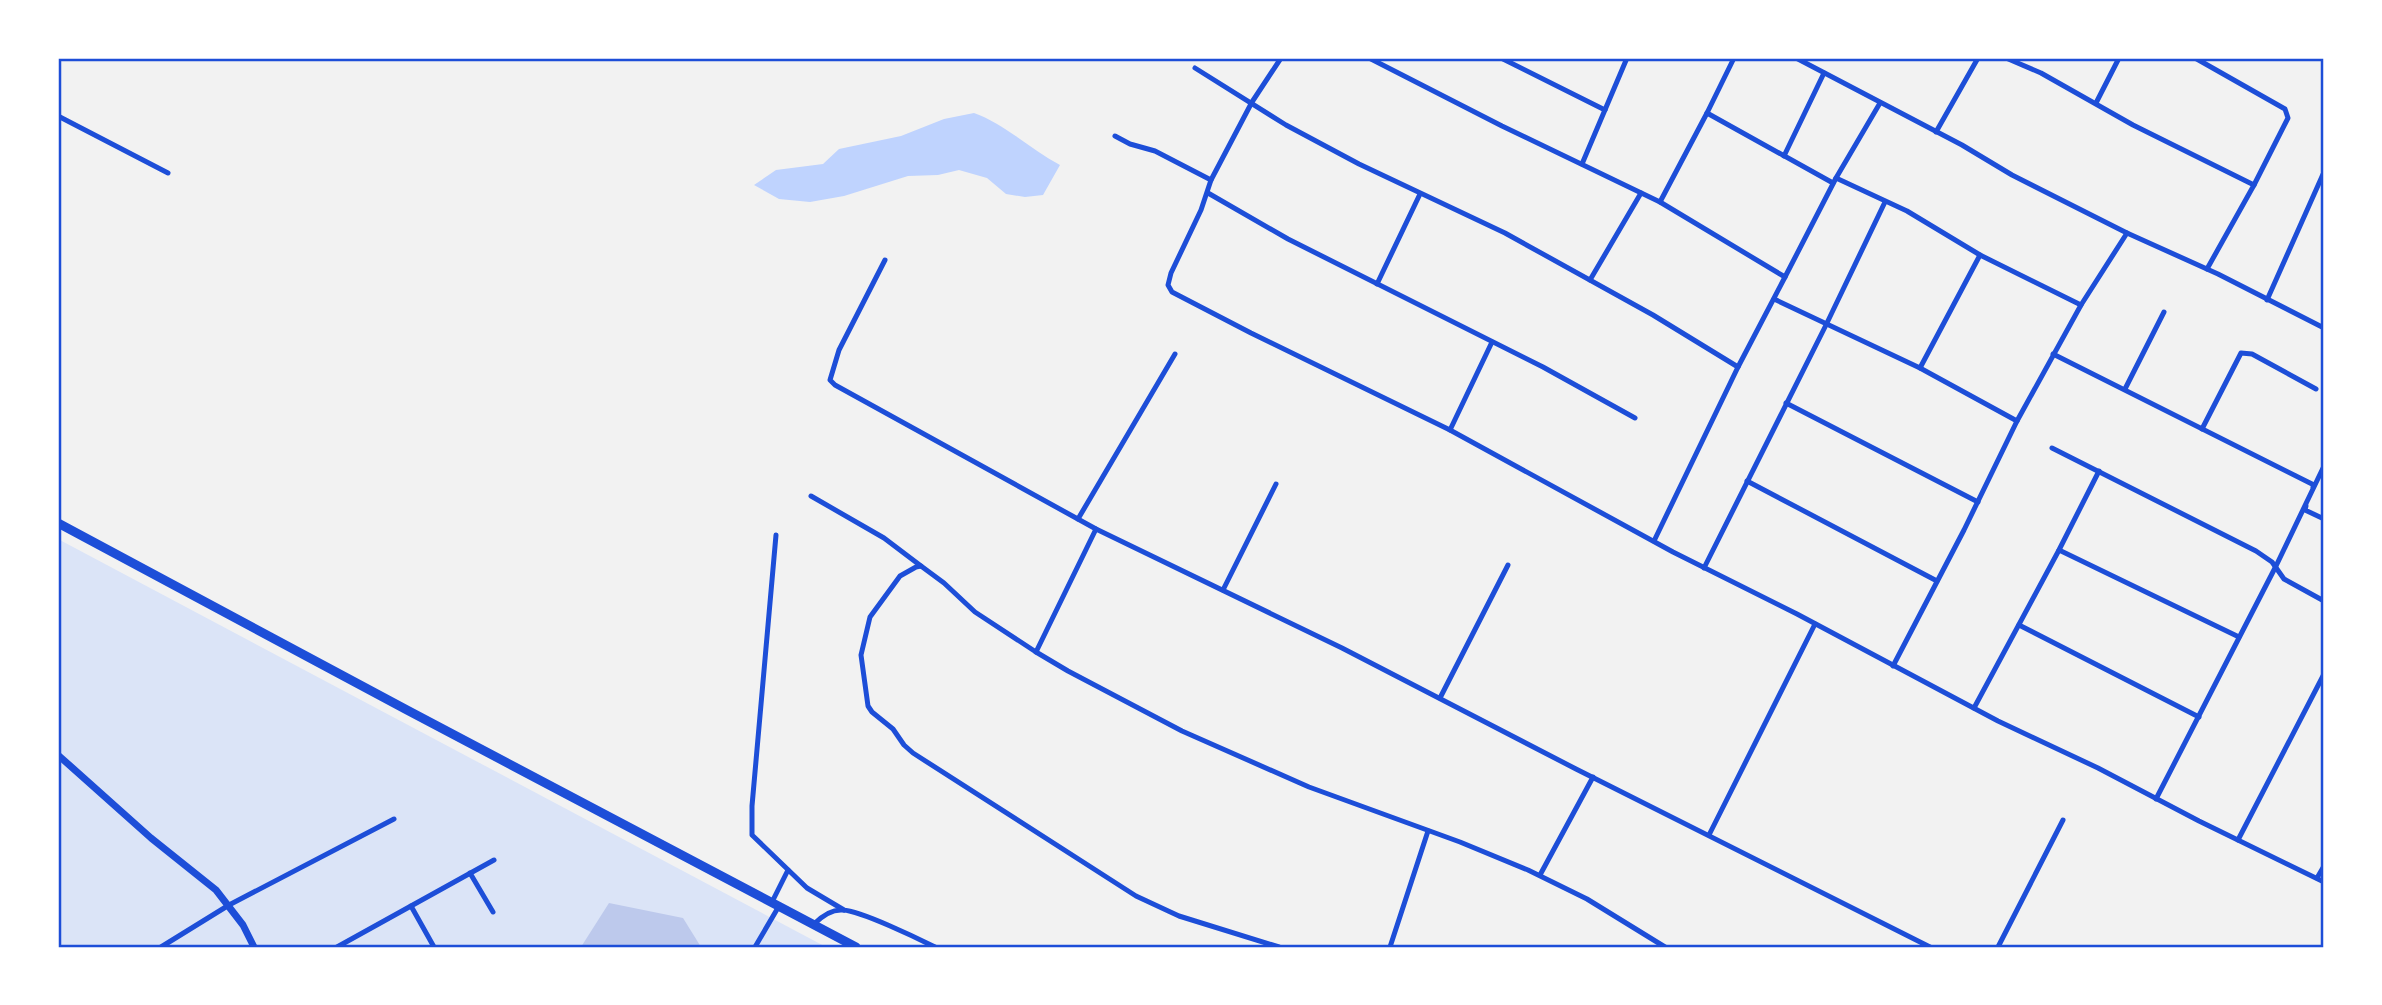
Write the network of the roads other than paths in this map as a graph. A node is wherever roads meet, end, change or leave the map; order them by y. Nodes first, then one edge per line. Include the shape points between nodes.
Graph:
1 (1281, 58) edge
2 (1501, 58) edge
3 (1734, 58) edge
4 (1796, 58) edge
5 (1978, 58) edge
6 (2006, 58) edge
7 (2119, 58) edge
8 (2195, 58) edge
9 (1372, 59) edge
10 (1625, 59) edge
11 (1195, 68) dead end
12 (1824, 73) junction
13 (1252, 102) junction
14 (1880, 103) junction
15 (2096, 103) junction
16 (1605, 110) junction
17 (1707, 113) junction
18 (58, 116) edge
19 (1936, 132) junction
20 (1115, 136) dead end
21 (1784, 156) junction
22 (1582, 164) junction
23 (2324, 172) edge
24 (168, 173) dead end
25 (1212, 180) junction
26 (1835, 180) junction
27 (2254, 185) junction
28 (1208, 193) junction
29 (1641, 193) junction
30 (1420, 194) junction
31 (1660, 202) junction
32 (1885, 202) junction
33 (2127, 233) junction
34 (1980, 256) junction
35 (885, 260) dead end
36 (2207, 269) junction
37 (1785, 277) junction
38 (1590, 280) junction
39 (1377, 284) junction
40 (1774, 299) junction
41 (2267, 300) junction
42 (2081, 305) junction
43 (2164, 312) dead end
44 (1826, 325) junction
45 (2324, 328) edge
46 (1492, 342) junction
47 (1175, 354) dead end
48 (2053, 354) junction
49 (1738, 367) junction
50 (1920, 368) junction
51 (2125, 389) junction
52 (2316, 389) dead end
53 (1786, 402) junction
54 (1635, 418) dead end
55 (2017, 421) junction
56 (2202, 429) junction
57 (1450, 430) junction
58 (2052, 447) dead end
59 (2324, 466) edge
60 (2099, 471) junction
61 (1747, 481) junction
62 (1276, 484) dead end
63 (2314, 485) junction
64 (811, 496) dead end
65 (1978, 502) junction
66 (1078, 519) junction
67 (2324, 519) edge
68 (58, 523) edge
69 (1096, 529) junction
70 (776, 535) dead end
71 (1654, 541) junction
72 (2059, 550) junction
73 (1508, 565) dead end
74 (921, 566) junction
75 (2277, 566) junction
76 (1704, 568) junction
77 (1937, 581) junction
78 (1223, 590) junction
79 (2324, 601) edge
80 (1815, 624) junction
81 (2019, 625) junction
82 (2239, 637) junction
83 (1035, 652) junction
84 (1893, 666) junction
85 (2324, 674) edge
86 (1440, 698) junction
87 (1974, 708) junction
88 (2199, 717) junction
89 (58, 755) edge
90 (1592, 777) junction
91 (2156, 799) junction
92 (394, 819) dead end
93 (2063, 820) dead end
94 (1428, 831) junction
95 (1709, 835) junction
96 (2238, 839) junction
97 (494, 860) dead end
98 (2324, 866) edge
99 (788, 870) junction
100 (470, 873) junction
101 (1540, 875) junction
102 (2317, 878) junction
103 (2324, 882) edge
104 (775, 904) junction
105 (229, 905) junction
106 (411, 906) junction
107 (844, 910) junction
108 (494, 912) dead end
109 (814, 924) junction
110 (161, 947) edge
111 (254, 947) edge
112 (337, 947) edge
113 (434, 947) edge
114 (755, 947) edge
115 (856, 947) edge
116 (935, 947) edge
117 (1279, 947) edge
118 (1390, 947) edge
119 (1665, 947) edge
120 (1930, 947) edge
121 (1998, 947) edge

1 - 13 street
2 - 16 street
3 - 17 street
4 - 12 street
5 - 19 street
6 - 15 street
7 - 15 street
8 - 27 street via 2288,113
9 - 22 street
10 - 16 street
11 - 13 street
12 - 14 street
12 - 21 street
13 - 25 street
13 - 30 street via 1286,125
14 - 19 street
14 - 26 street
15 - 27 street
16 - 22 street
17 - 21 street
17 - 31 street
18 - 24 street
19 - 33 street
20 - 25 street
21 - 26 street
22 - 29 street
23 - 41 street
25 - 28 street
26 - 32 street
26 - 37 street
27 - 36 street
28 - 39 street
28 - 57 street via 1171,273 1168,285 1172,292
29 - 31 street
29 - 38 street
30 - 38 street
30 - 39 street
31 - 37 street
32 - 34 street
32 - 44 street
33 - 36 street
33 - 42 street
34 - 42 street
34 - 50 street
35 - 66 street via 834,362 831,382
36 - 41 street
37 - 40 street
38 - 49 street
39 - 46 street
40 - 44 street
40 - 49 street
41 - 45 street
42 - 48 street
43 - 51 street
44 - 50 street
44 - 53 street
46 - 54 street
46 - 57 street
47 - 66 street
48 - 51 street
48 - 55 street
49 - 71 street
50 - 55 street
51 - 56 street
52 - 56 street via 2252,354 2241,353
53 - 61 street
53 - 65 street
55 - 65 street
56 - 63 street
57 - 71 street
58 - 60 street
59 - 63 street
60 - 72 street
60 - 75 street
61 - 76 street
61 - 77 street
62 - 78 street
63 - 67 street via 2305,510
63 - 75 street
64 - 74 street via 884,538
65 - 77 street
66 - 69 street
68 - 104 main road
69 - 78 street
69 - 83 street
70 - 99 street via 751,827 754,839
71 - 76 street
72 - 81 street
72 - 82 street
73 - 86 street
74 - 83 street via 975,612
74 - 117 street via 900,576 867,625 862,668 872,712 920,758 1136,896 1179,916
75 - 79 street via 2284,579
75 - 82 street
76 - 80 street
77 - 84 street
78 - 86 street
80 - 84 street
80 - 95 street
81 - 87 street
81 - 88 street
82 - 88 street
83 - 94 street via 1237,757
84 - 87 street
85 - 96 street
86 - 90 street
87 - 91 street
88 - 91 street
89 - 105 street
90 - 95 street
90 - 101 street
91 - 96 street
92 - 105 street
93 - 121 street
94 - 101 street
94 - 118 street
95 - 120 street
96 - 102 street
97 - 100 street
98 - 102 street
99 - 104 street
99 - 107 street via 807,888
100 - 106 street
100 - 108 street
101 - 119 street
102 - 103 street
104 - 109 main road
104 - 114 street
105 - 110 street
105 - 111 street
106 - 112 street
106 - 113 street
107 - 109 street
107 - 116 street
109 - 115 main road

